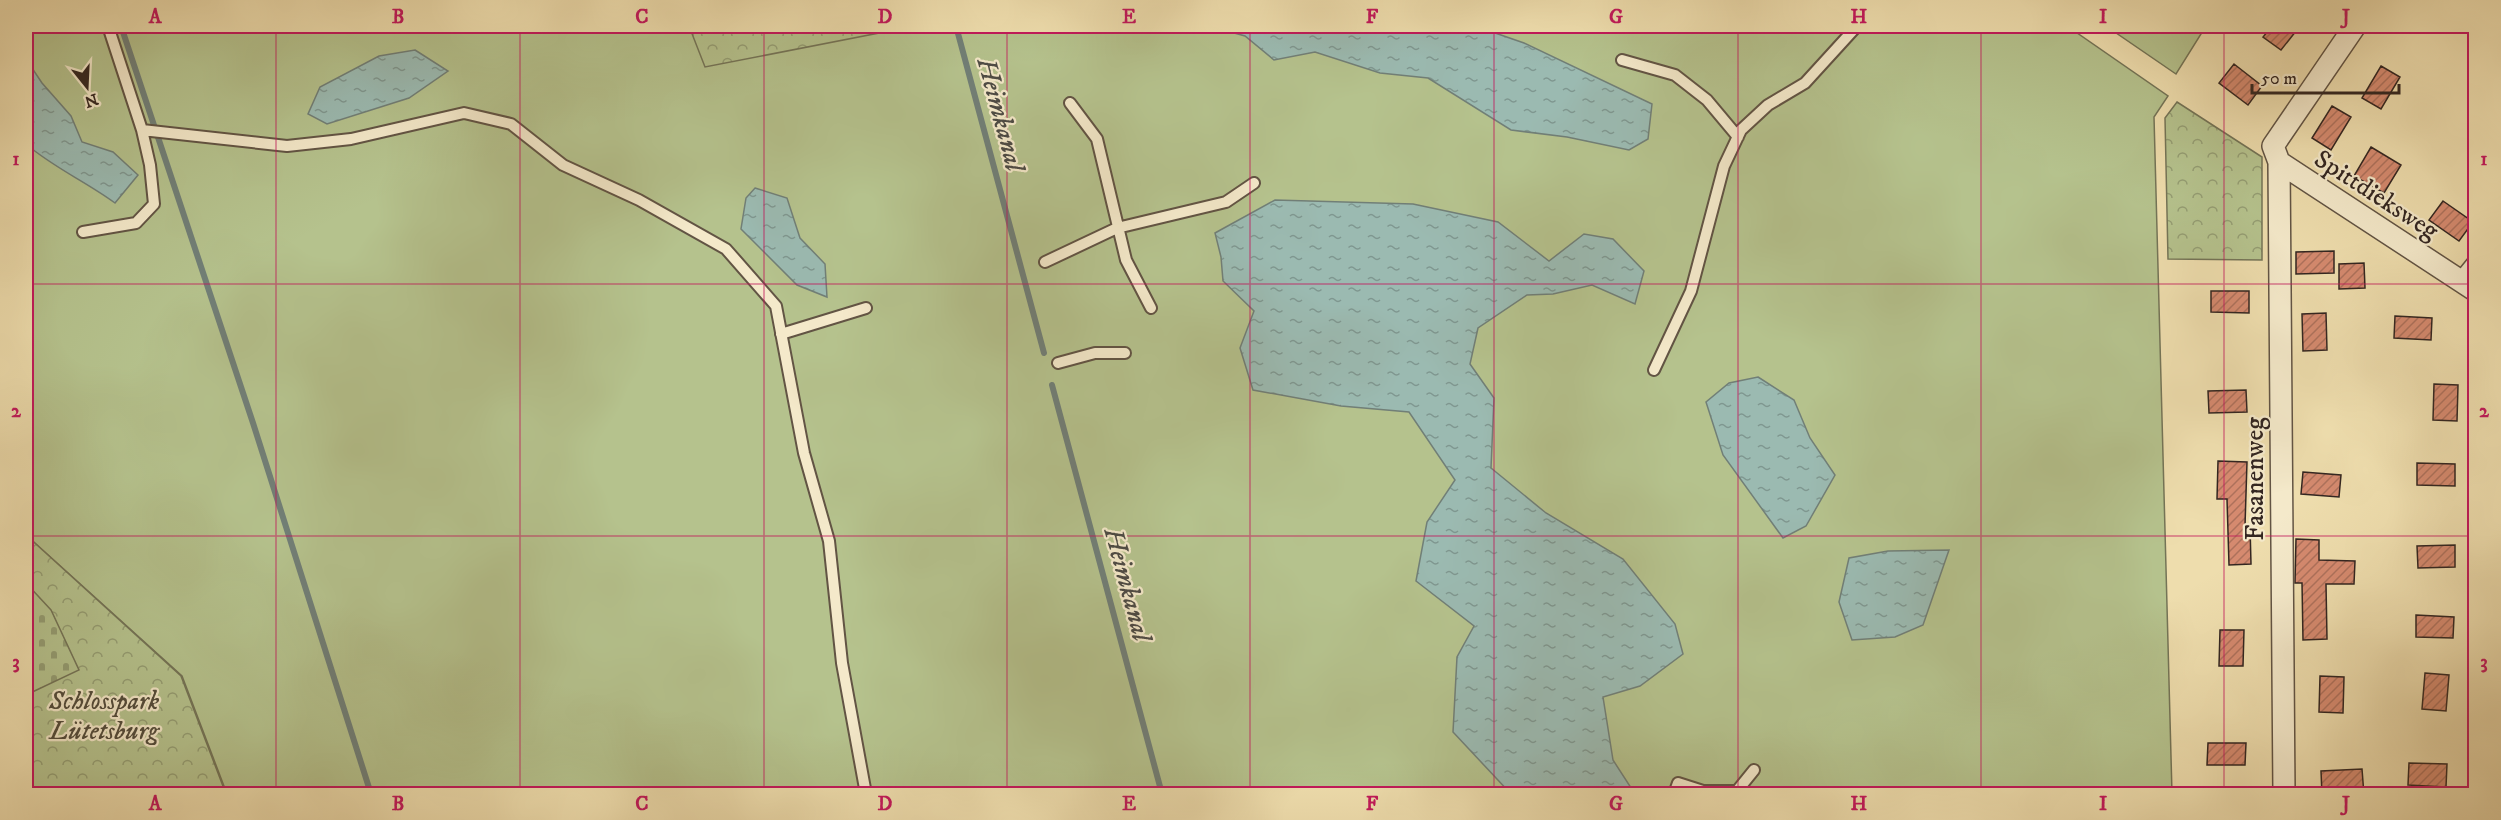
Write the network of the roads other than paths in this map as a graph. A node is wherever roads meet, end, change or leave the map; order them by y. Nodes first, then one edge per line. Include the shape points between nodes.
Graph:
1 (108, 26) edge
2 (1857, 26) edge
3 (2355, 26) edge
4 (1622, 60) dead end
5 (1070, 103) dead end
6 (145, 130) junction
7 (1738, 137) junction
8 (2278, 162) junction
9 (1254, 183) dead end
10 (1118, 227) junction
11 (82, 232) dead end
12 (1045, 262) dead end
13 (2471, 280) edge
14 (866, 308) dead end
15 (1151, 308) dead end
16 (781, 334) junction
17 (1125, 353) dead end
18 (1058, 363) dead end
19 (1654, 370) dead end
20 (1754, 770) dead end
21 (866, 795) edge
22 (1674, 795) edge
23 (2284, 795) edge

1 - 6 lane
2 - 7 lane via 1805,82 1768,105
3 - 8 street, Fasanenweg via 2273,146
4 - 7 lane via 1675,75 1707,100
5 - 10 lane via 1097,139
6 - 11 lane via 154,204 135,223
6 - 16 lane via 287,146 351,139 464,113 511,124 563,165 639,200 726,249 776,306
7 - 19 lane via 1724,166 1690,291
8 - 13 street, Spittdieksweg
8 - 23 street, Fasanenweg
9 - 10 lane via 1226,202
10 - 12 lane
10 - 15 lane via 1126,260
14 - 16 lane
16 - 21 lane via 804,453 829,541 842,663
17 - 18 lane via 1095,353
20 - 22 lane via 1737,791 1703,791 1678,783

